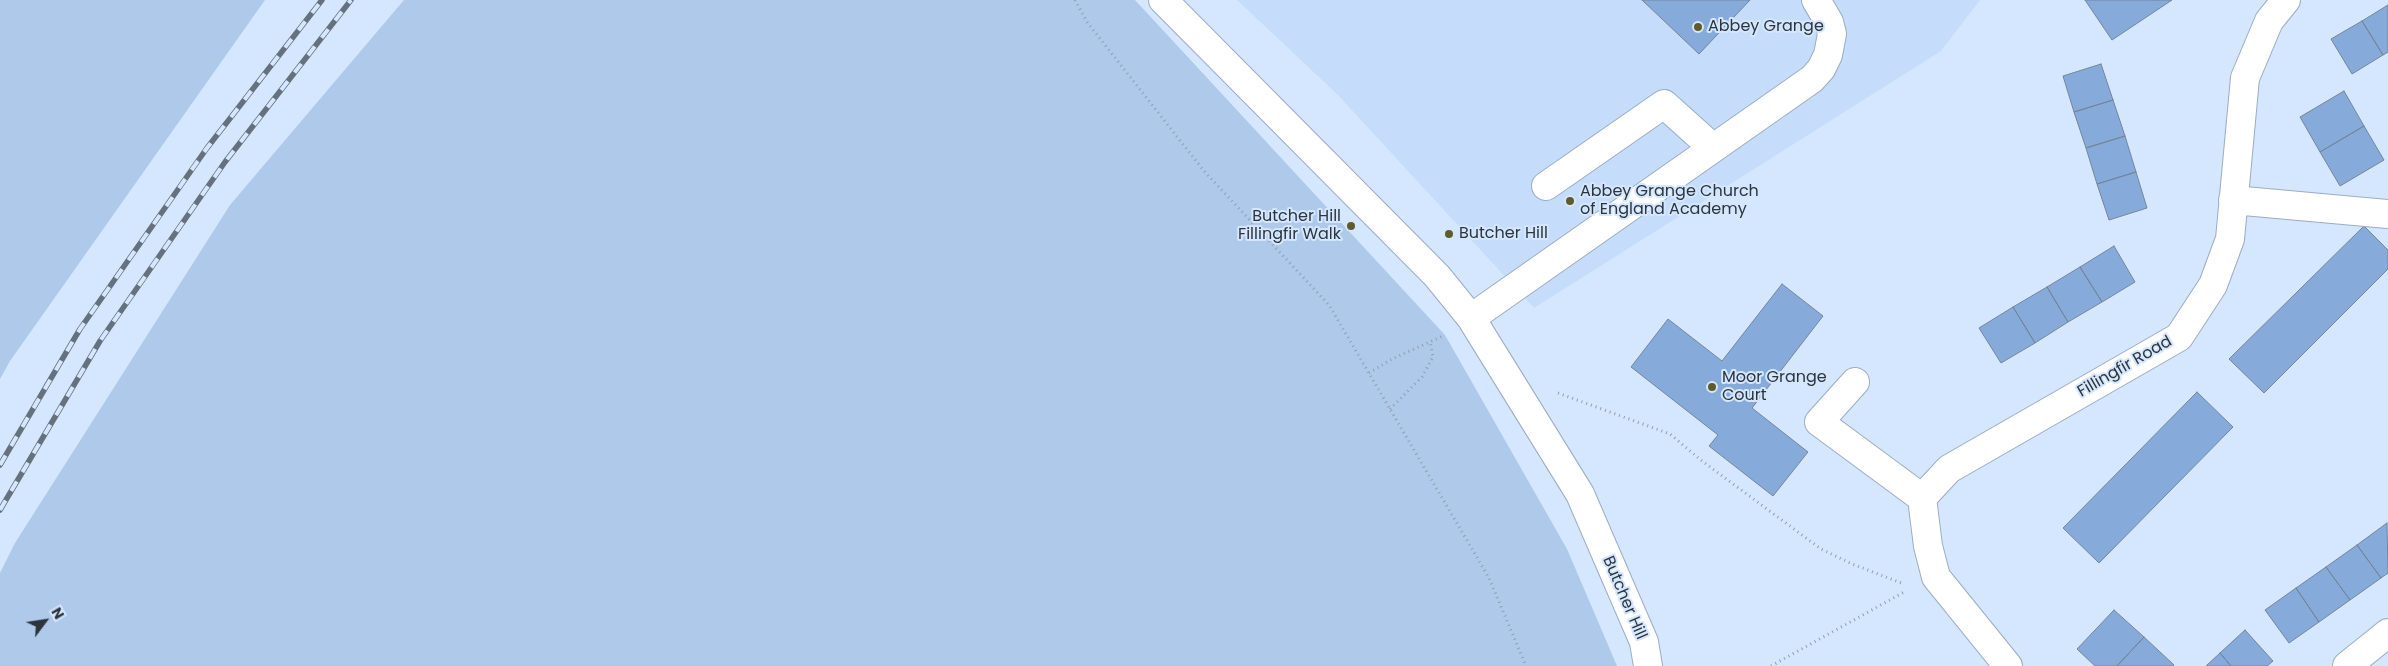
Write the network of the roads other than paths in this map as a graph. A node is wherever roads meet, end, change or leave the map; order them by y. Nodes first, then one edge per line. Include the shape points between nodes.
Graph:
1 (1164, 0) edge
2 (1816, 0) edge
3 (2286, 0) edge
4 (1713, 148) junction
5 (1546, 186) dead end
6 (2233, 200) junction
7 (2388, 214) edge
8 (1471, 318) junction
9 (1855, 382) dead end
10 (1922, 498) junction
11 (2388, 633) edge
12 (1648, 666) edge
13 (2008, 666) edge
14 (2347, 666) edge

1 - 8 street, Butcher Hill via 1438,276
2 - 4 street via 1832,34 1821,69
3 - 6 street, Fillingfir Road via 2269,21 2245,78
4 - 5 street via 1664,104
4 - 8 street
6 - 7 street
6 - 10 street, Fillingfir Road via 2230,239 2213,285 2179,337 1949,469
8 - 12 street, Butcher Hill via 1580,494 1644,642
9 - 10 street via 1819,422
10 - 13 street via 1936,577
11 - 14 street

